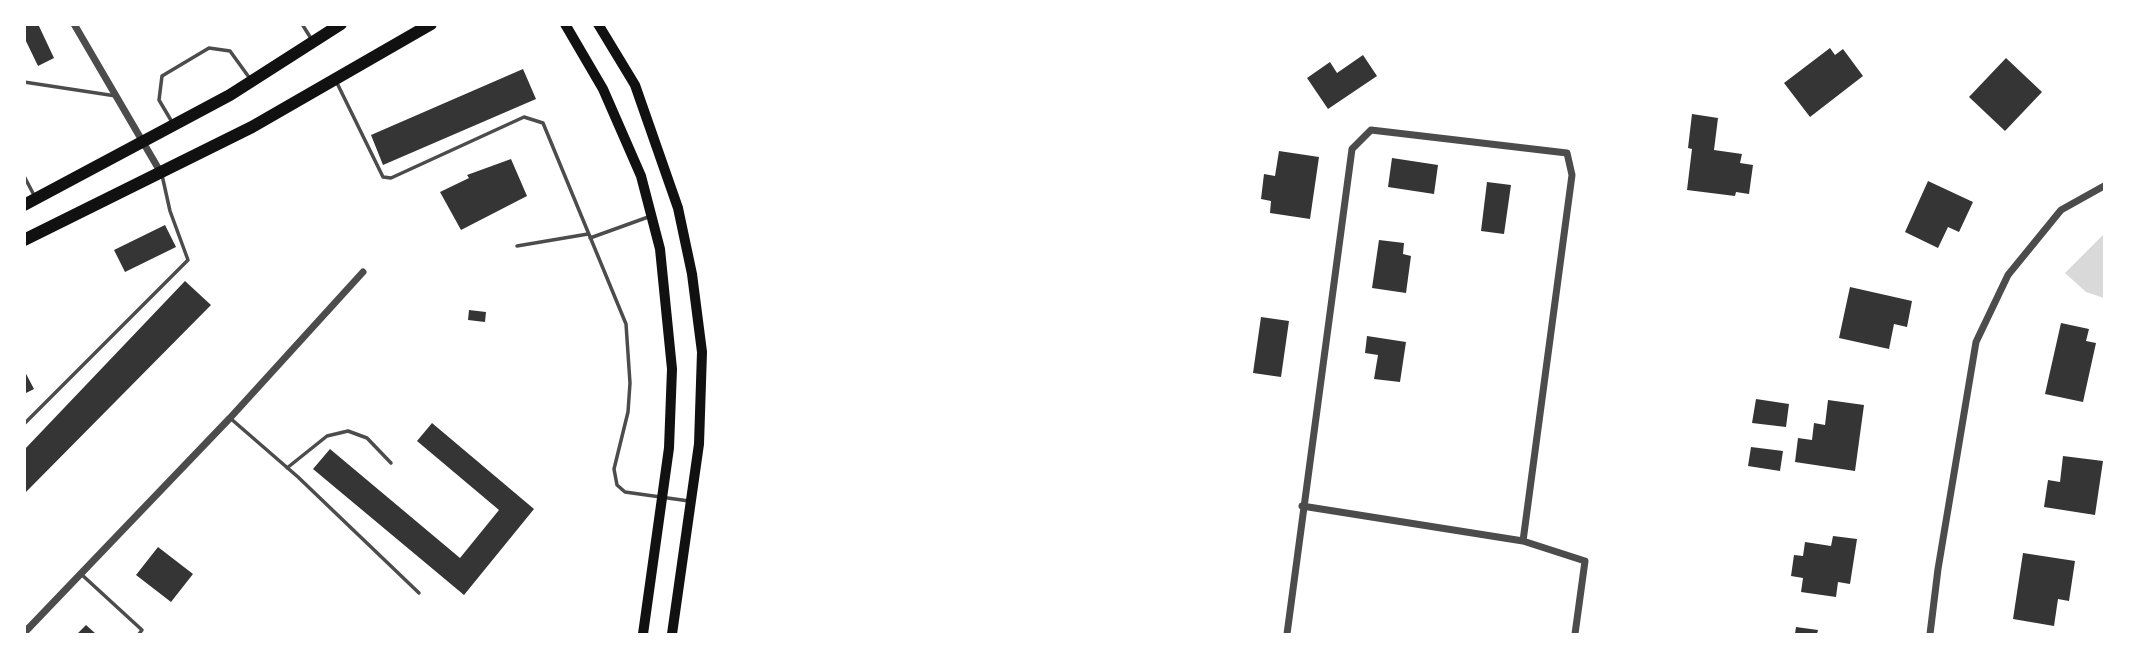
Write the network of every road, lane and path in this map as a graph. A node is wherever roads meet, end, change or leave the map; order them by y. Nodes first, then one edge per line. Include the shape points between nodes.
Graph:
1 (74, 24) edge
2 (302, 24) edge
3 (341, 24) edge
4 (431, 24) edge
5 (565, 24) edge
6 (598, 24) edge
7 (313, 42) junction
8 (335, 79) junction
9 (24, 82) edge
10 (252, 82) junction
11 (116, 96) junction
12 (174, 126) junction
13 (143, 143) junction
14 (161, 173) junction
15 (24, 176) edge
16 (2105, 186) edge
17 (30, 202) edge
18 (652, 216) junction
19 (589, 236) junction
20 (24, 240) edge
21 (517, 246) dead end
22 (363, 272) dead end
23 (230, 418) junction
24 (24, 424) edge
25 (391, 463) dead end
26 (287, 468) junction
27 (663, 497) junction
28 (691, 501) junction
29 (1302, 506) junction
30 (1523, 541) junction
31 (81, 574) junction
32 (419, 593) dead end
33 (24, 633) edge
34 (139, 635) edge
35 (643, 635) edge
36 (673, 635) edge
37 (1287, 635) edge
38 (1575, 635) edge
39 (1930, 635) edge

1 - 11 street
2 - 7 lane
3 - 7 highway
4 - 8 highway
5 - 18 main road via 603,89 641,176
6 - 28 main road via 635,85 678,208 692,274 702,352 699,444
7 - 10 highway
8 - 14 highway
8 - 19 lane via 383,177 391,178 524,117 543,123
9 - 11 lane
10 - 12 highway
10 - 12 lane via 230,51 209,48 162,76 159,100
11 - 13 street
12 - 13 highway
13 - 14 street
13 - 17 highway
14 - 20 highway
14 - 24 lane via 188,260
15 - 17 lane
16 - 39 street via 2061,210 2008,275 1976,342
18 - 19 lane
18 - 27 main road via 660,249 672,369
19 - 21 lane
19 - 27 lane via 626,324 630,383 614,469 617,485 625,492
22 - 23 street
23 - 26 lane
23 - 31 street
25 - 26 lane via 367,438 348,431 327,436
26 - 32 lane
27 - 28 lane
27 - 35 main road
28 - 36 main road
29 - 30 street
29 - 30 street via 1352,149 1371,130 1567,153 1572,175
29 - 37 street
30 - 38 street via 1585,561
31 - 33 street
31 - 34 lane via 142,630

